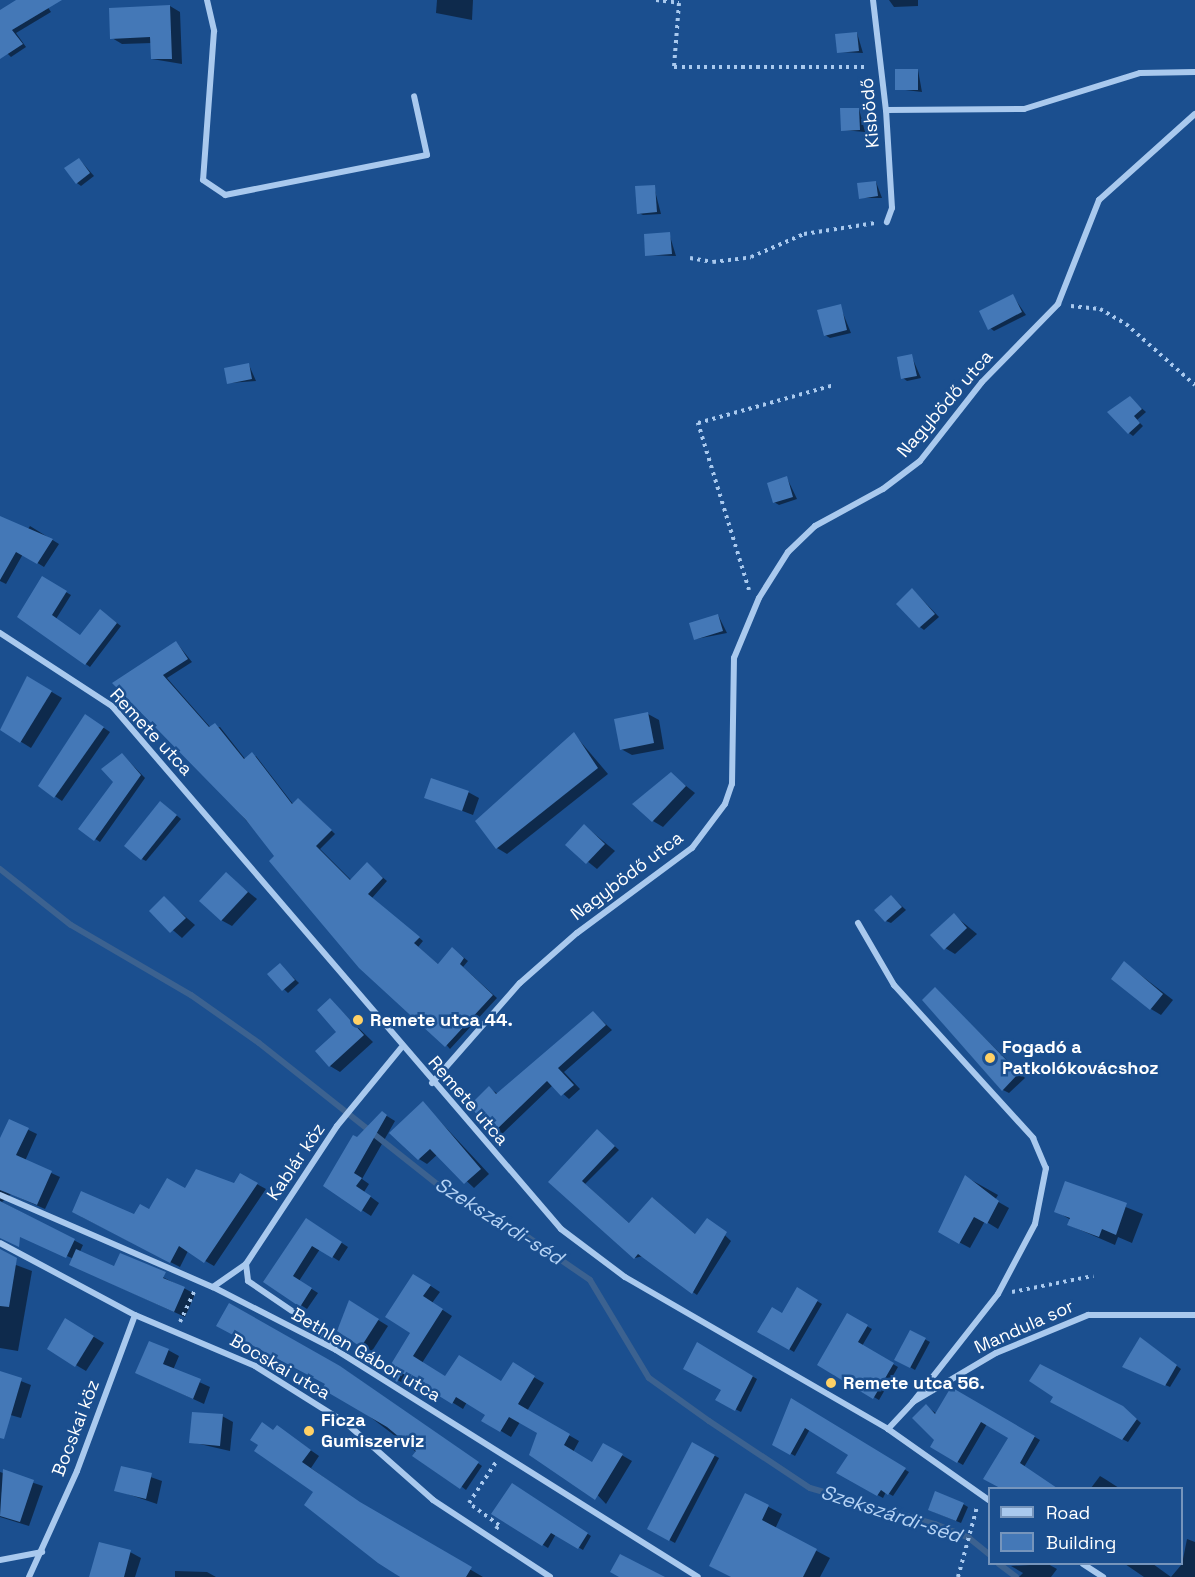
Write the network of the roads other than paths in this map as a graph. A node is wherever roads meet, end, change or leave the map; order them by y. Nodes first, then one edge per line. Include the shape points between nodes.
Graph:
1 (207, 0) edge
2 (873, 0) edge
3 (1195, 72) edge
4 (414, 96) dead end
5 (886, 110) junction
6 (1195, 114) edge
7 (887, 222) road end
8 (0, 633) edge
9 (858, 923) dead end
10 (401, 1048) junction
11 (432, 1083) junction
12 (0, 1195) edge
13 (0, 1243) edge
14 (246, 1264) junction
15 (213, 1287) junction
16 (135, 1315) junction
17 (1195, 1315) edge
18 (336, 1350) junction
19 (913, 1402) junction
20 (888, 1429) junction
21 (988, 1501) edge
22 (42, 1551) junction
23 (0, 1560) edge
24 (1086, 1565) edge
25 (29, 1577) edge
26 (550, 1577) edge
27 (698, 1577) edge
28 (1103, 1577) edge

1 - 4 street via 214,31 203,180 225,195 427,155
2 - 5 street, Kisbödő
3 - 5 street via 1140,73 1024,109
5 - 7 street, Kisbödő via 892,208
6 - 11 street, Nagybödő utca via 1099,200 1058,304 982,382 920,461 883,489 815,526 788,552 755,608 729,685 736,765 725,804 692,848 577,933 520,983
8 - 10 street, Remete utca via 112,706
9 - 19 street via 894,985 1033,1138 1047,1168 1035,1224 998,1294
10 - 11 street, Remete utca
10 - 14 street, Kablár köz via 337,1126
11 - 20 street, Remete utca via 561,1229 625,1277
12 - 15 street, Bethlen Gábor utca
13 - 16 street, Bocskai utca
14 - 15 street, Kablár köz
14 - 18 street via 248,1281 314,1326
15 - 18 street, Bethlen Gábor utca
16 - 22 street, Bocskai köz
16 - 26 street, Bocskai utca via 255,1366 346,1423 434,1500
17 - 19 street, Mandula sor via 1088,1315 996,1353
18 - 27 street, Bethlen Gábor utca
19 - 20 street, Mandula sor
20 - 21 street, Remete utca
22 - 23 street
22 - 25 street, Bocskai köz
24 - 28 street

